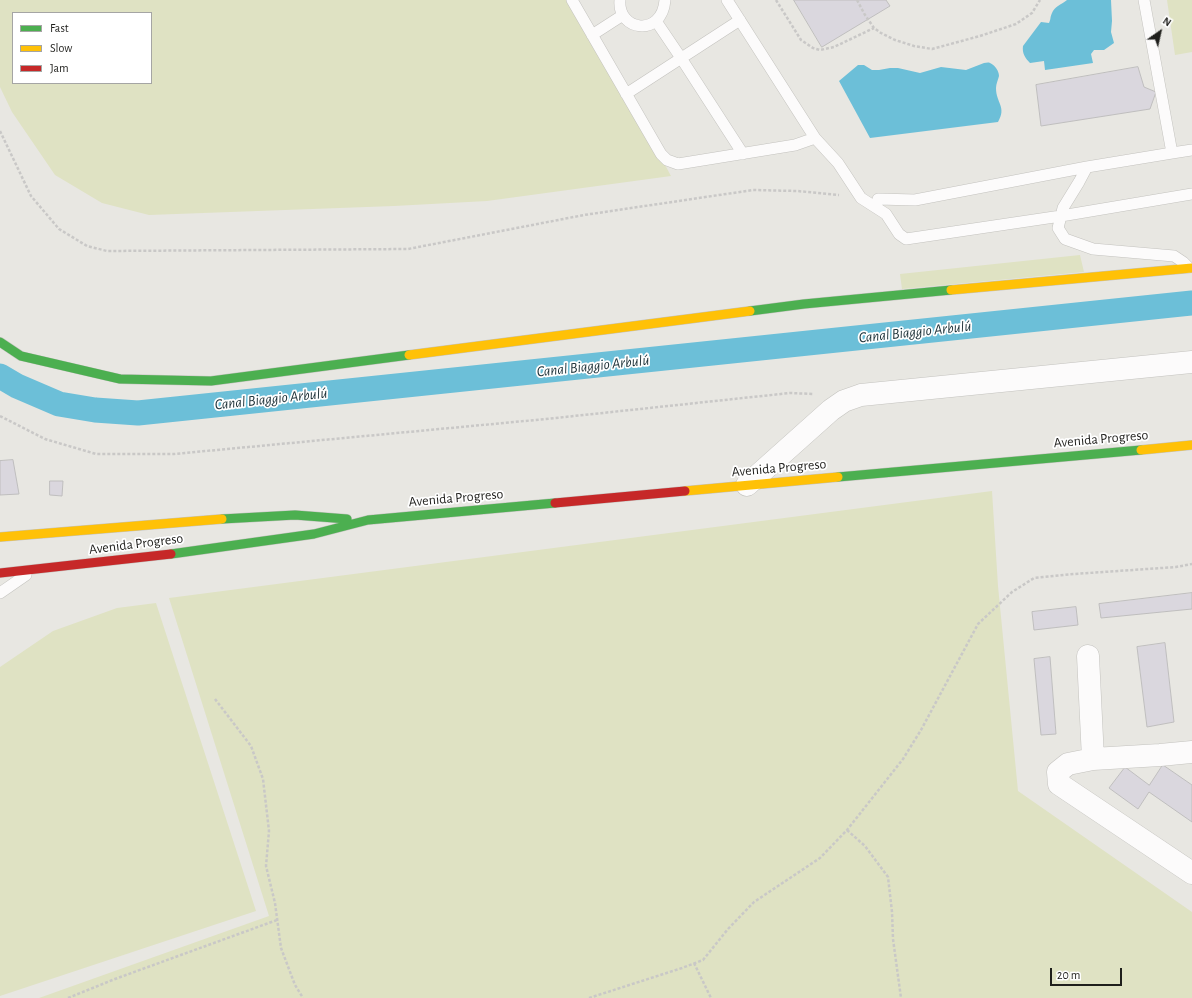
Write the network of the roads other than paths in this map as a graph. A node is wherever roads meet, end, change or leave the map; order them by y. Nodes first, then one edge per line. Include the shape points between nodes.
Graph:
1 (572, 0) edge
2 (620, 0) edge
3 (665, 0) edge
4 (727, 0) edge
5 (1144, 0) edge
6 (623, 15) junction
7 (740, 20) junction
8 (656, 21) junction
9 (592, 35) junction
10 (682, 58) junction
11 (626, 94) junction
12 (815, 138) junction
13 (1192, 150) edge
14 (1172, 153) junction
15 (743, 154) junction
16 (1087, 167) junction
17 (1192, 194) edge
18 (878, 199) dead end
19 (1061, 216) junction
20 (1191, 273) edge
21 (0, 342) edge
22 (1192, 362) edge
23 (1192, 445) edge
24 (747, 485) junction
25 (368, 520) junction
26 (0, 537) edge
27 (33, 569) junction
28 (0, 573) edge
29 (0, 593) edge
30 (1088, 656) dead end
31 (1192, 752) edge
32 (1093, 759) junction
33 (1192, 873) edge

1 - 9 lane
2 - 6 lane
3 - 8 lane via 662,14
4 - 7 lane
5 - 14 lane
6 - 8 lane via 638,26
6 - 9 lane
7 - 10 lane
7 - 12 lane
8 - 10 lane
9 - 11 lane
10 - 11 lane
10 - 15 lane
11 - 15 lane via 667,160 678,164
12 - 15 lane via 795,145
12 - 19 lane via 838,164 861,198 886,214 899,234 906,239
13 - 14 lane
14 - 16 lane
16 - 18 lane via 914,200
16 - 19 lane
17 - 19 lane
19 - 20 lane via 1058,228 1065,239 1093,249 1174,256 1183,262
20 - 21 main road via 804,304 211,381 120,378 21,356
22 - 24 street via 861,395 844,401 831,410
23 - 24 main road, Avenida Progreso
24 - 25 main road, Avenida Progreso
25 - 26 main road, Avenida Progreso via 295,515
25 - 27 main road, Avenida Progreso via 314,534 186,552
27 - 28 main road, Avenida Progreso
27 - 29 lane
30 - 32 street
31 - 32 street
32 - 33 street via 1068,764 1058,772 1059,784

